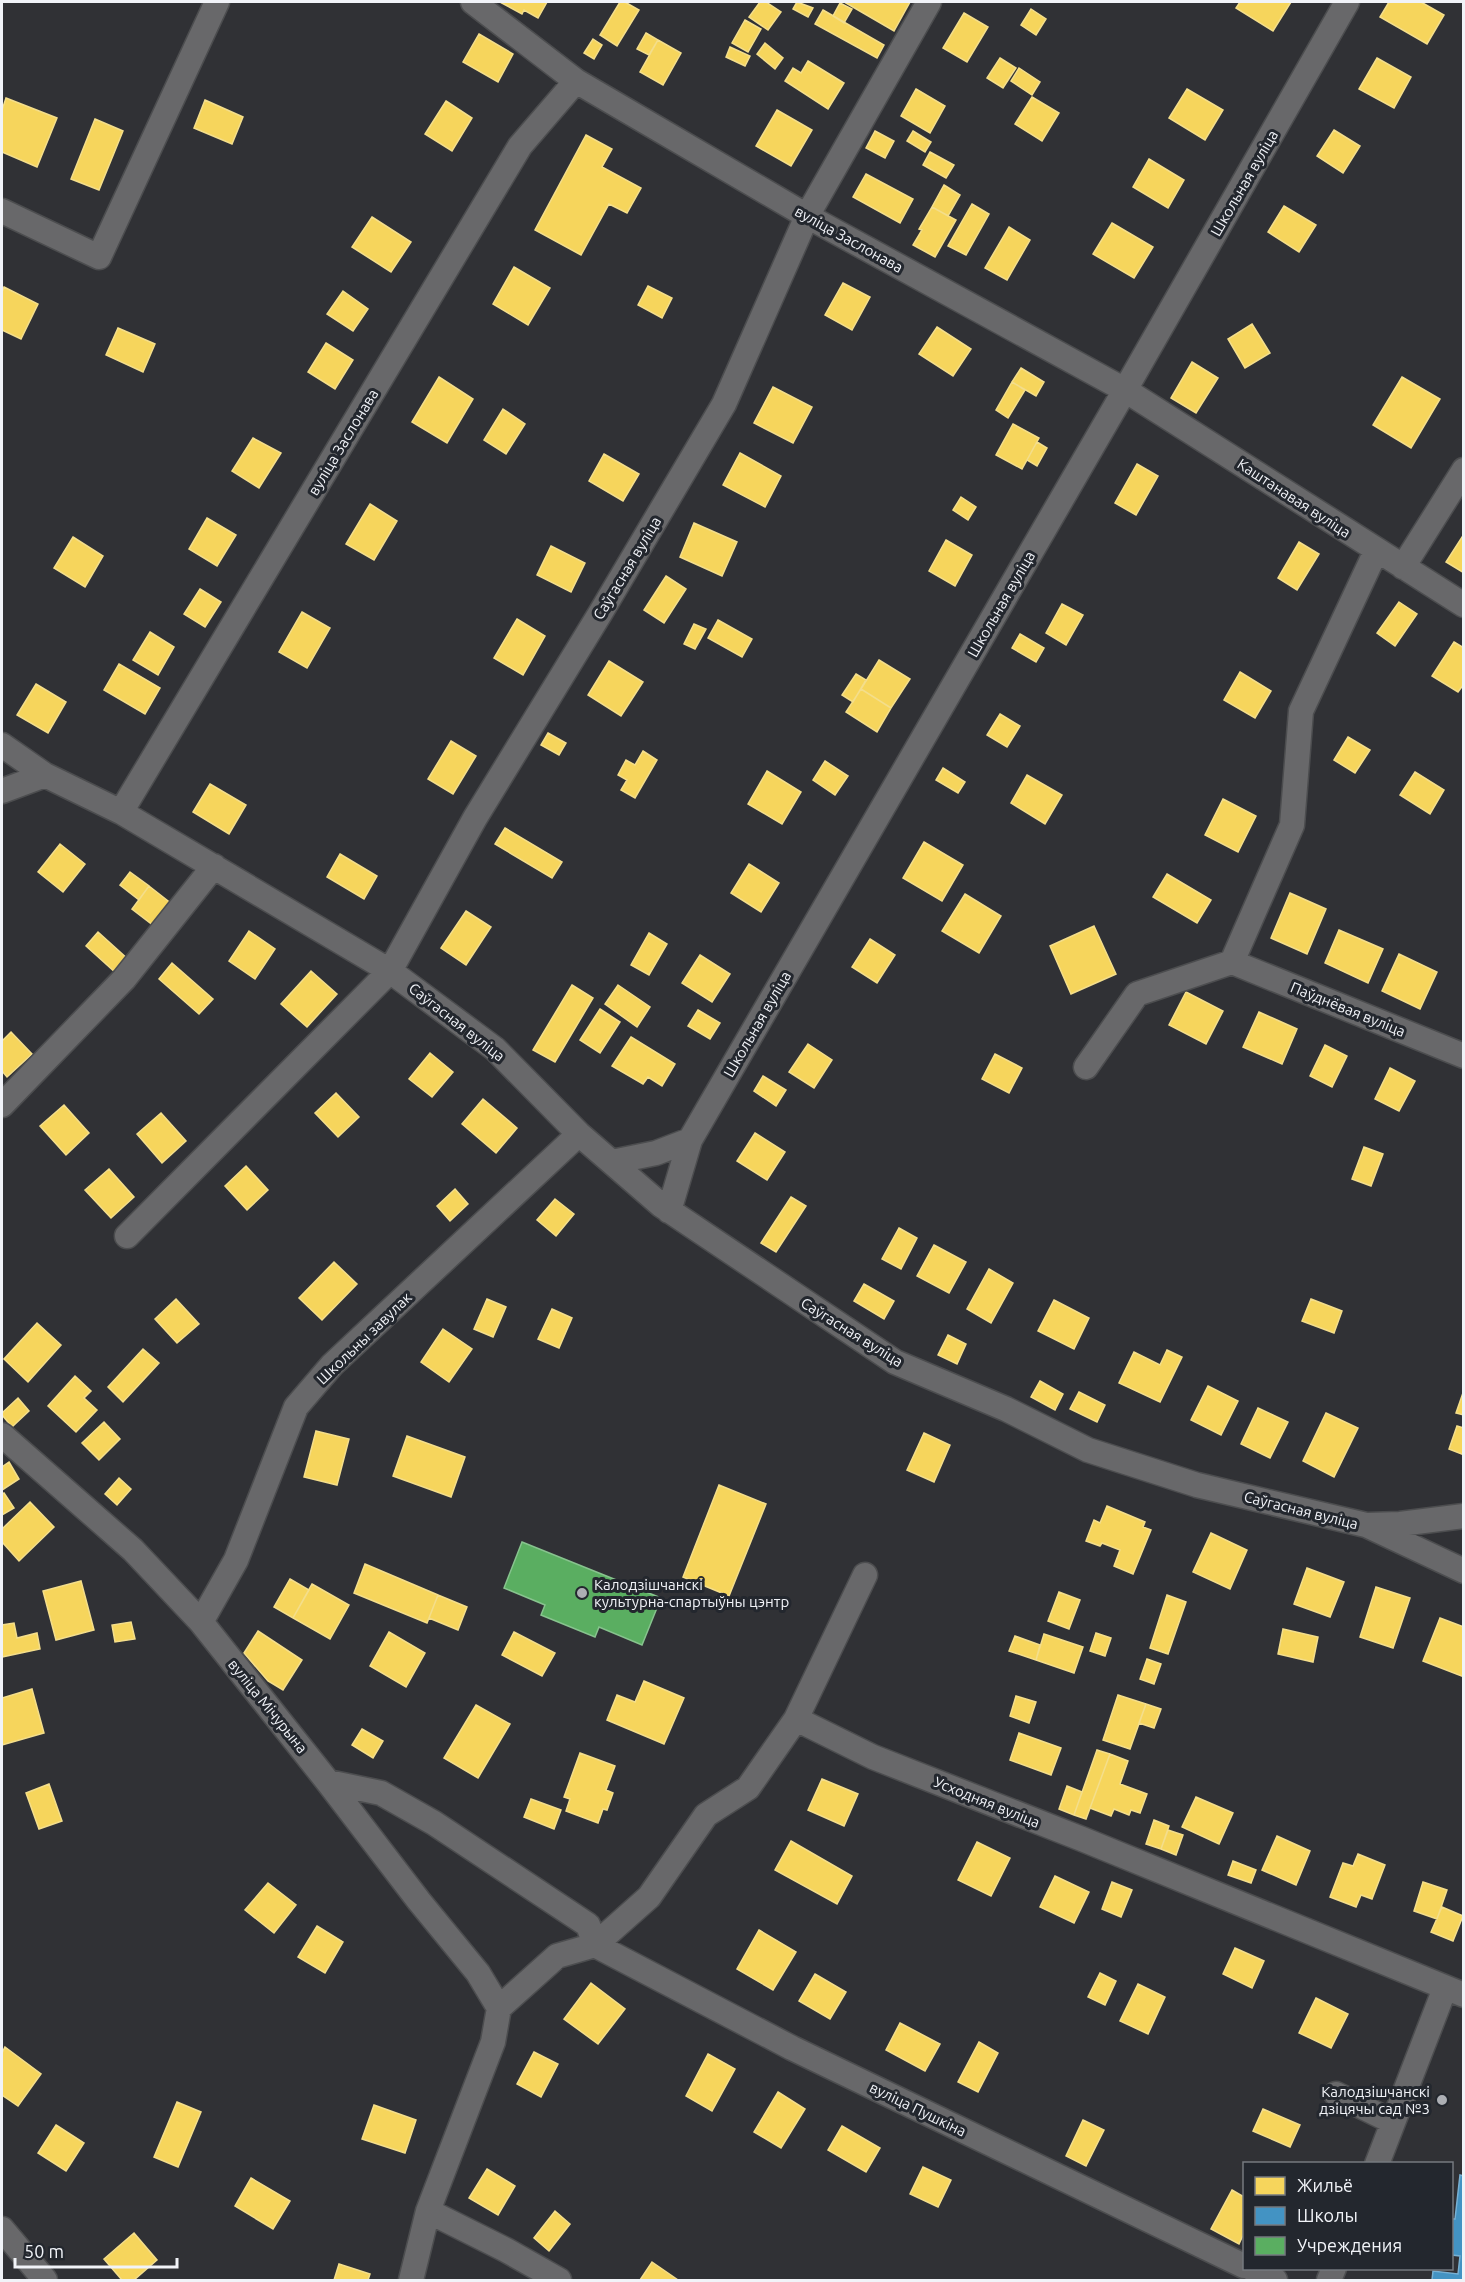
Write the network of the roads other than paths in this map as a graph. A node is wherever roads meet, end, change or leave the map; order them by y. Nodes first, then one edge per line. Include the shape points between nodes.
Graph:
1 (217, 2) edge
2 (473, 2) edge
3 (929, 2) edge
4 (1347, 2) edge
5 (576, 81) junction
6 (2, 211) edge
7 (807, 216) junction
8 (1125, 390) junction
9 (1464, 470) edge
10 (1376, 551) junction
11 (1403, 567) junction
12 (1464, 605) edge
13 (2, 745) edge
14 (45, 775) junction
15 (2, 791) edge
16 (121, 812) junction
17 (214, 866) junction
18 (1232, 962) junction
19 (390, 971) junction
20 (1464, 1056) edge
21 (1086, 1067) dead end
22 (2, 1105) edge
23 (579, 1134) junction
24 (690, 1140) junction
25 (612, 1162) junction
26 (669, 1211) junction
27 (127, 1236) dead end
28 (2, 1435) edge
29 (1464, 1516) edge
30 (1366, 1525) junction
31 (1464, 1571) edge
32 (865, 1575) dead end
33 (201, 1622) junction
34 (796, 1719) junction
35 (328, 1782) junction
36 (596, 1945) junction
37 (1454, 1992) edge
38 (499, 2008) junction
39 (1336, 2094) dead end
40 (1392, 2122) junction
41 (1377, 2162) edge
42 (428, 2211) junction
43 (2, 2229) edge
44 (1243, 2265) edge
45 (1255, 2270) edge
46 (45, 2280) edge
47 (411, 2280) edge
48 (559, 2280) edge
49 (1275, 2280) edge

1 - 6 street via 99,257
2 - 5 street, вуліца Заслонава
3 - 7 street, Саўгасная вуліца
4 - 8 street, Школьная вуліца
5 - 7 street, вуліца Заслонава
5 - 16 street, вуліца Заслонава via 520,146
7 - 8 street, вуліца Заслонава
7 - 19 street, Саўгасная вуліца via 724,404 475,818
8 - 10 street, Каштанавая вуліца
8 - 24 street, Школьная вуліца
9 - 11 street
10 - 11 street, Каштанавая вуліца
10 - 18 street via 1302,711 1292,825
11 - 12 street, Каштанавая вуліца
13 - 14 street, Саўгасная вуліца
14 - 15 street
14 - 16 street, Саўгасная вуліца
16 - 17 street, Саўгасная вуліца
17 - 19 street, Саўгасная вуліца
17 - 22 street via 124,979
18 - 20 street, Паўднёвая вуліца
18 - 21 street via 1137,994
19 - 23 street, Саўгасная вуліца via 495,1048
19 - 27 street
23 - 25 street, Саўгасная вуліца
23 - 33 street, Школьны завулак via 332,1365 296,1407 236,1560
24 - 25 street via 656,1153
24 - 26 street, Школьная вуліца
25 - 26 street, Саўгасная вуліца
26 - 30 street, Саўгасная вуліца via 894,1362 1006,1409 1088,1450 1197,1485
28 - 33 street, вуліца Мічурына via 133,1550
29 - 30 street
30 - 31 street, Саўгасная вуліца
32 - 34 street
33 - 35 street, вуліца Мічурына
34 - 36 street via 748,1788 706,1815 649,1897
34 - 37 street, Усходняя вуліца via 873,1757
35 - 36 street via 381,1793 434,1823 588,1925
35 - 38 street, вуліца Мічурына via 478,1973
36 - 38 street via 557,1956
36 - 44 street, вуліца Пушкіна via 792,2048
37 - 40 street
38 - 42 street via 493,2042
39 - 40 street
40 - 41 street
42 - 47 street
42 - 48 street
43 - 46 street
45 - 49 street

